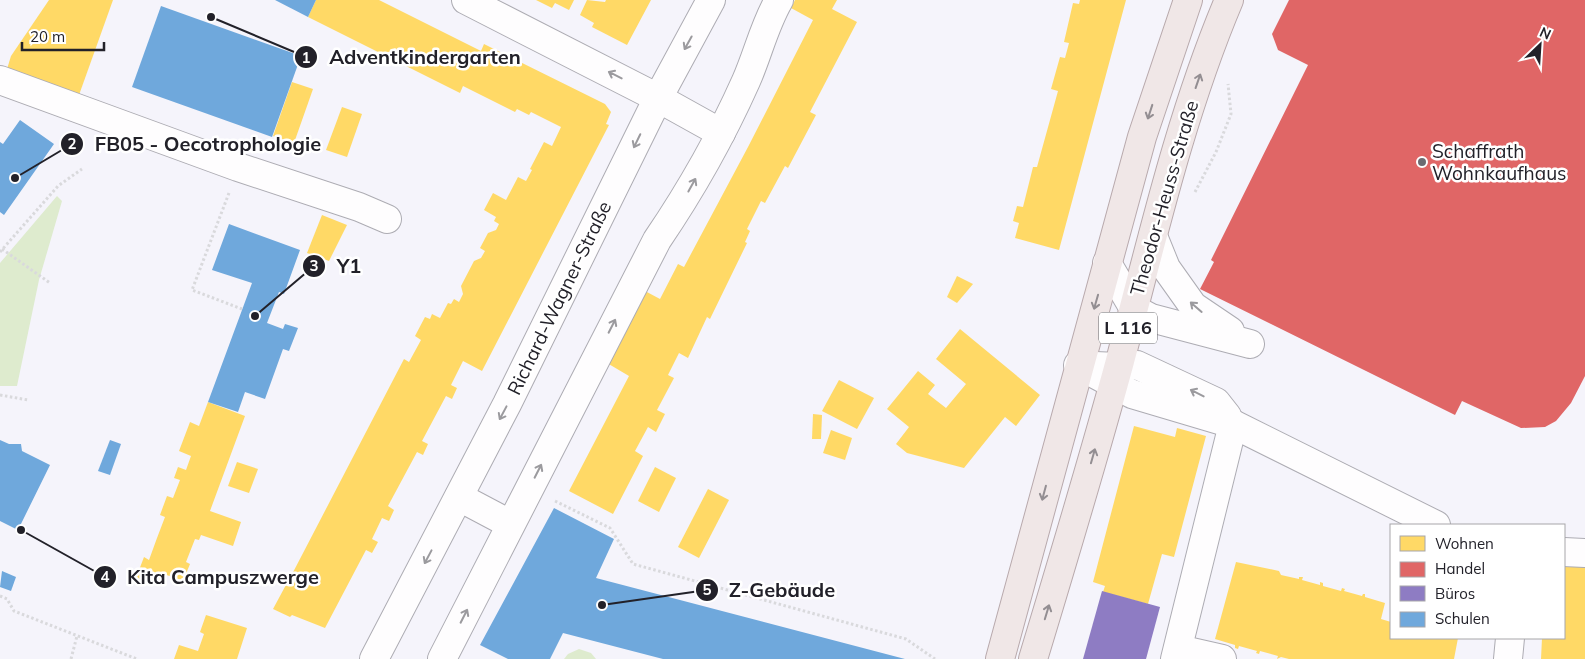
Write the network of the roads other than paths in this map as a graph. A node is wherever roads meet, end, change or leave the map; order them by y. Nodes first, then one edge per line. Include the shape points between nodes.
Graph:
1 (466, 0) edge
2 (711, 0) edge
3 (779, 0) edge
4 (1188, 0) edge
5 (1230, 0) edge
6 (0, 80) edge
7 (658, 98) junction
8 (721, 133) junction
9 (387, 219) dead end
10 (1154, 236) junction
11 (1107, 262) junction
12 (1134, 308) junction
13 (1078, 365) junction
14 (1116, 376) junction
15 (1233, 424) junction
16 (459, 497) junction
17 (510, 524) junction
18 (1434, 524) edge
19 (1565, 552) edge
20 (1585, 553) edge
21 (1510, 639) edge
22 (1176, 654) edge
23 (374, 659) edge
24 (442, 659) edge
25 (1000, 659) edge
26 (1033, 659) edge
27 (1222, 659) edge
28 (1508, 659) edge

7 -> 1 street
2 -> 7 street, Richard-Wagner-Straße
3 - 8 street
4 -> 11 main road, Theodor-Heuss-Straße / L 116 via 1142,137
10 -> 5 main road, Theodor-Heuss-Straße / L 116 via 1195,87
6 - 9 street
7 - 8 street
7 -> 16 street, Richard-Wagner-Straße
17 -> 8 street via 657,240 685,199
10 - 12 main road, Theodor-Heuss-Straße / L 116
12 -> 10 street via 1151,318 1250,344 1192,306 1166,268
11 - 12 street
11 -> 13 main road, Theodor-Heuss-Straße / L 116
12 - 14 main road, Theodor-Heuss-Straße / L 116
13 - 14 street
13 -> 25 main road, Theodor-Heuss-Straße / L 116
14 - 15 street via 1132,394
26 -> 14 main road, Theodor-Heuss-Straße / L 116
15 - 18 street
15 - 22 street
16 - 17 street
16 -> 23 street, Richard-Wagner-Straße
24 -> 17 street
19 - 20 street
21 - 28 street
22 - 27 street

